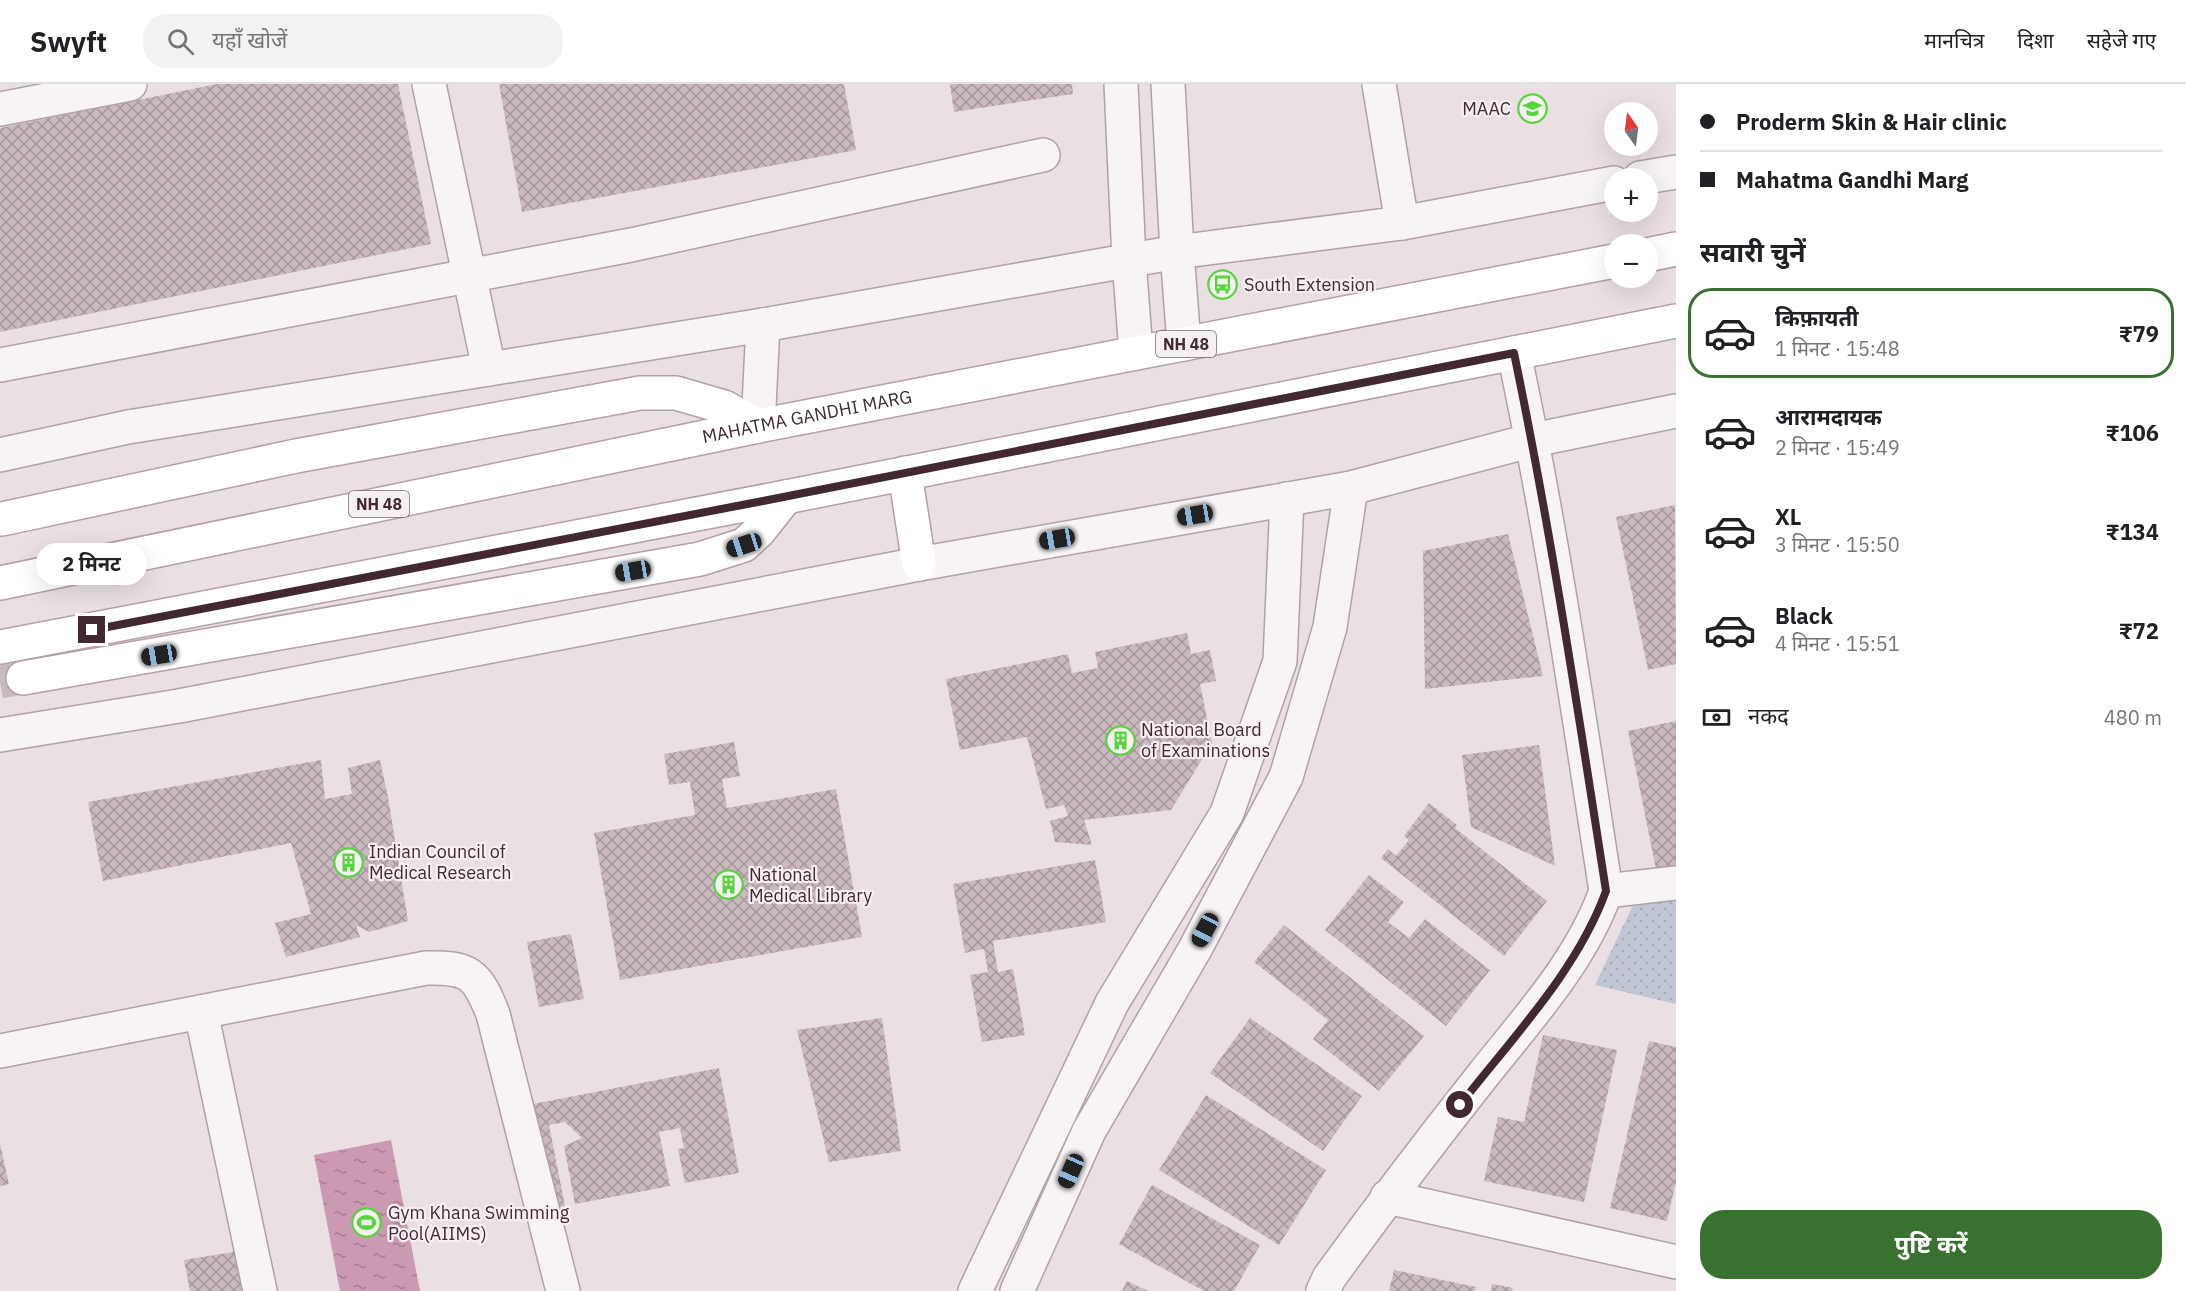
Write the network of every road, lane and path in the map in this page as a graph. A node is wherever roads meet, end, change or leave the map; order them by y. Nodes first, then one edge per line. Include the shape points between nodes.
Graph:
1 (130, 84) edge
2 (429, 84) edge
3 (1121, 84) edge
4 (1168, 84) edge
5 (1379, 84) edge
6 (0, 109) edge
7 (1043, 155) dead end
8 (1676, 172) edge
9 (1658, 175) edge
10 (1604, 185) edge
11 (1402, 223) junction
12 (1676, 249) edge
13 (1177, 252) junction
14 (1658, 253) edge
15 (1129, 260) junction
16 (1604, 263) edge
17 (470, 275) junction
18 (1676, 321) edge
19 (763, 325) junction
20 (1184, 344) junction
21 (1136, 353) junction
22 (1514, 353) junction
23 (0, 365) edge
24 (489, 369) junction
25 (1676, 411) edge
26 (758, 426) junction
27 (1533, 440) junction
28 (0, 455) edge
29 (905, 473) junction
30 (1351, 488) junction
31 (786, 497) junction
32 (1287, 499) junction
33 (2, 519) dead end
34 (919, 564) junction
35 (0, 583) edge
36 (0, 647) edge
37 (23, 678) tunnel mouth
38 (0, 735) edge
39 (1676, 883) edge
40 (1606, 891) junction
41 (201, 1012) junction
42 (0, 1051) edge
43 (1387, 1197) junction
44 (1676, 1262) edge
45 (260, 1291) edge
46 (563, 1291) edge
47 (975, 1291) edge
48 (1017, 1291) edge
49 (1323, 1291) edge

1 - 6 street
2 - 17 street
3 - 15 street
4 - 13 street
5 - 11 street
7 - 17 street
8 - 9 street
10 - 11 street
11 - 13 street
12 - 14 main road
13 - 15 street
13 - 20 street
15 - 19 street
15 - 21 street
16 - 20 main road, MAHATMA GANDHI MARG / NH 48
17 - 23 street
17 - 24 street
18 - 22 main road
19 - 24 street
19 - 26 street
20 - 21 main road, MAHATMA GANDHI MARG / NH 48
21 - 26 main road, MAHATMA GANDHI MARG / NH 48
22 - 27 street
22 - 29 main road
24 - 28 street via 128,427
25 - 27 street
26 - 33 main road via 724,407 676,393 640,393 296,456
26 - 35 main road, MAHATMA GANDHI MARG / NH 48
27 - 30 street
27 - 40 street
29 - 31 main road
29 - 34 main road
30 - 32 street
30 - 48 street via 1330,627 1286,777 1195,950 1089,1131
31 - 36 main road
31 - 37 main road via 744,545 700,559
32 - 34 street
32 - 47 street via 1280,661 1227,813 1112,1003
34 - 38 street via 179,706
39 - 40 street
40 - 43 street via 1596,917 1561,976
41 - 42 street
41 - 45 street
41 - 46 street via 426,968 452,967 470,974 493,1014
43 - 44 street
43 - 49 street

